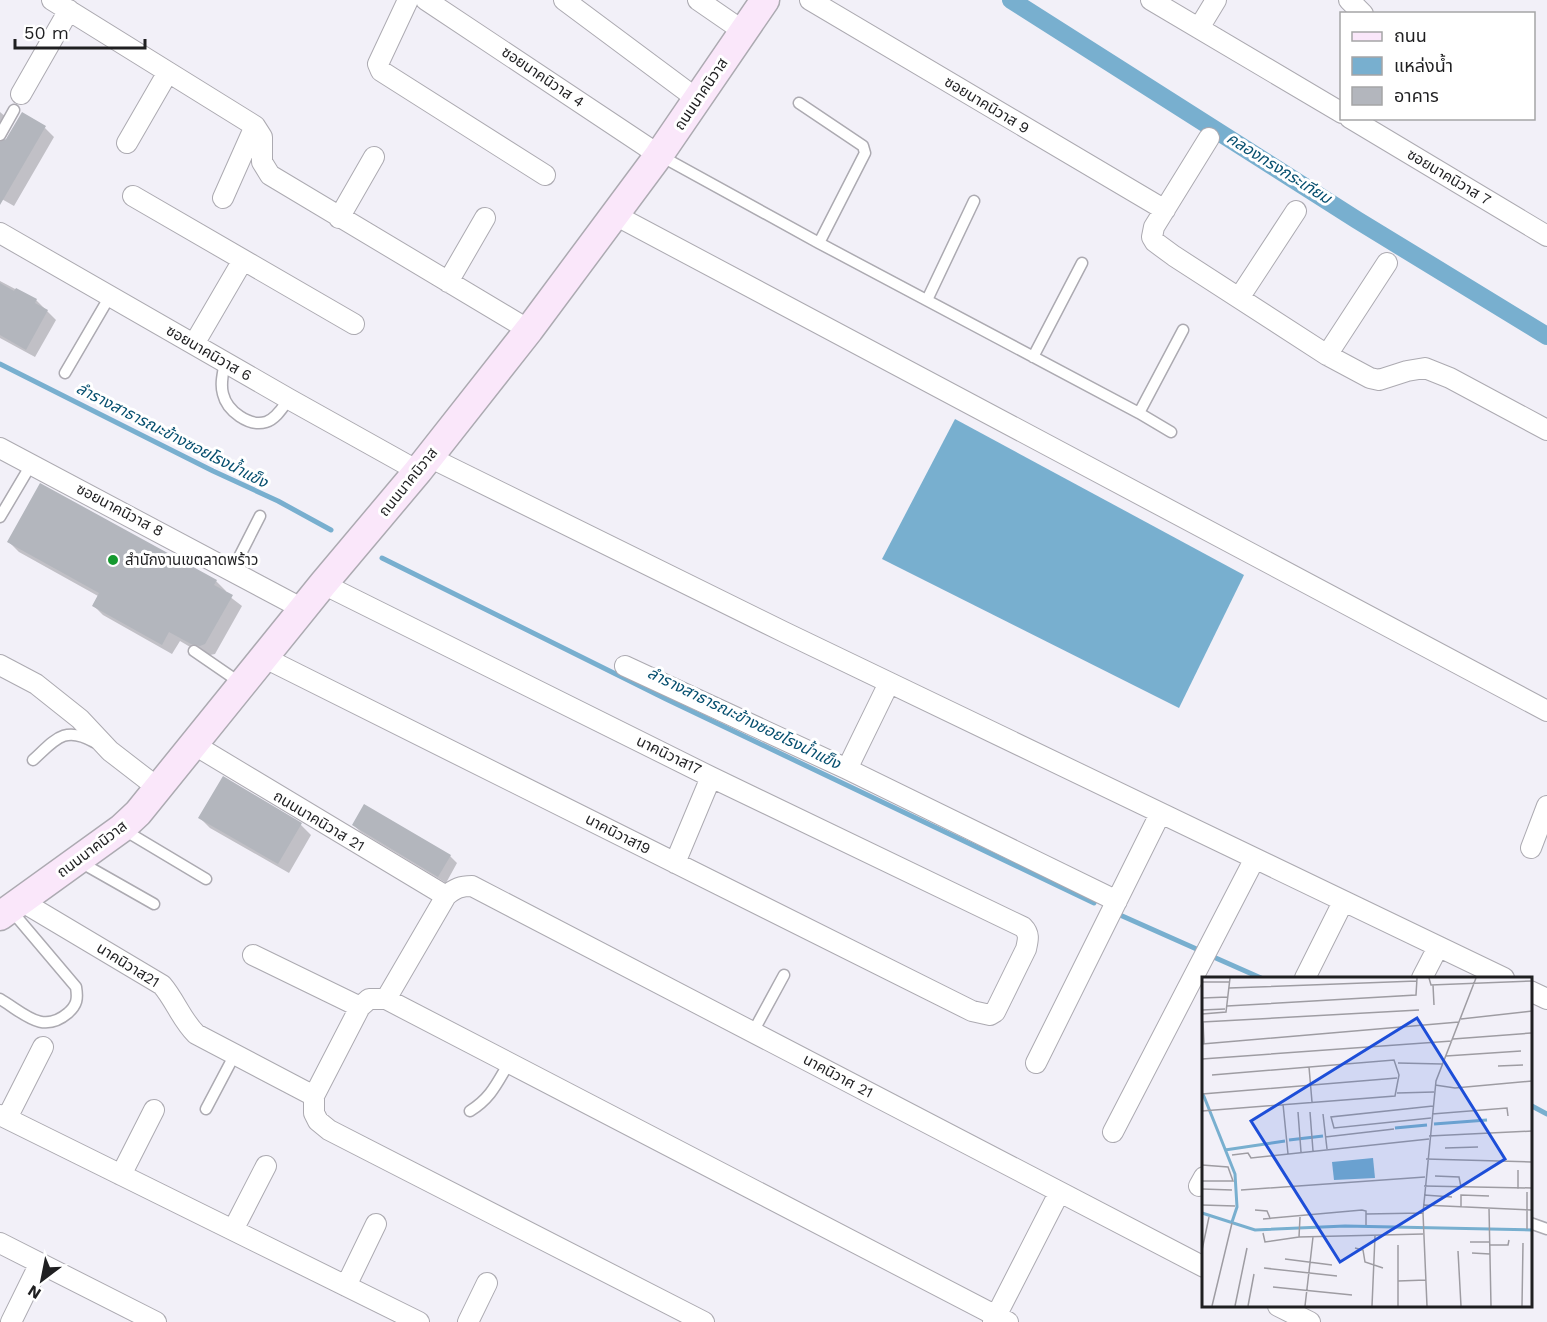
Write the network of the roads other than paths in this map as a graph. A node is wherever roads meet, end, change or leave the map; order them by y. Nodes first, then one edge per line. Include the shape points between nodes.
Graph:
1 (408, 0) edge
2 (426, 0) edge
3 (564, 0) edge
4 (698, 0) edge
5 (765, 0) edge
6 (810, 0) edge
7 (1151, 0) edge
8 (1215, 0) edge
9 (1349, 0) edge
10 (61, 5) edge
11 (1361, 12) edge
12 (1199, 28) junction
13 (743, 31) junction
14 (168, 72) junction
15 (697, 99) junction
16 (18, 102) joint
17 (799, 103) dead end
18 (1340, 112) edge
19 (1353, 120) edge
20 (255, 126) junction
21 (0, 135) edge
22 (1209, 138) dead end
23 (127, 143) dead end
24 (659, 155) junction
25 (374, 157) dead end
26 (545, 175) dead end
27 (133, 196) dead end
28 (223, 198) dead end
29 (974, 201) dead end
30 (1164, 210) junction
31 (1296, 211) dead end
32 (615, 215) junction
33 (339, 218) junction
34 (485, 218) dead end
35 (1544, 229) edge
36 (0, 233) edge
37 (819, 243) junction
38 (243, 260) junction
39 (1082, 263) dead end
40 (1387, 263) dead end
41 (448, 282) junction
42 (110, 296) junction
43 (1239, 298) junction
44 (927, 300) junction
45 (354, 324) dead end
46 (529, 330) junction
47 (1184, 330) dead end
48 (194, 344) junction
49 (1327, 355) junction
50 (1033, 357) junction
51 (225, 362) junction
52 (65, 373) dead end
53 (289, 399) junction
54 (1139, 413) junction
55 (1547, 430) edge
56 (1172, 432) dead end
57 (0, 448) edge
58 (32, 463) junction
59 (424, 464) junction
60 (260, 516) dead end
61 (0, 517) edge
62 (232, 571) junction
63 (323, 584) junction
64 (303, 609) junction
65 (194, 651) dead end
66 (263, 657) junction
67 (0, 665) edge
68 (625, 666) dead end
69 (889, 683) junction
70 (242, 684) junction
71 (1547, 711) edge
72 (193, 744) junction
73 (110, 751) junction
74 (33, 760) dead end
75 (847, 769) junction
76 (711, 777) junction
77 (158, 788) junction
78 (1547, 806) edge
79 (1160, 814) junction
80 (122, 828) junction
81 (1531, 848) dead end
82 (77, 860) junction
83 (1254, 860) junction
84 (675, 862) junction
85 (206, 879) dead end
86 (446, 896) junction
87 (1117, 901) junction
88 (1343, 902) junction
89 (154, 904) dead end
90 (11, 909) edge
91 (1438, 947) junction
92 (253, 955) dead end
93 (784, 975) dead end
94 (1306, 977) edge
95 (1423, 977) edge
96 (1502, 977) edge
97 (1532, 992) edge
98 (0, 999) edge
99 (386, 999) junction
100 (1547, 999) edge
101 (360, 1007) junction
102 (972, 1011) joint
103 (753, 1032) junction
104 (43, 1047) dead end
105 (235, 1054) junction
106 (509, 1062) junction
107 (1036, 1063) dead end
108 (314, 1096) junction
109 (206, 1109) dead end
110 (154, 1110) dead end
111 (470, 1111) dead end
112 (4, 1117) edge
113 (1113, 1132) dead end
114 (266, 1166) dead end
115 (121, 1175) junction
116 (1059, 1193) junction
117 (376, 1224) dead end
118 (1532, 1224) edge
119 (1547, 1229) edge
120 (233, 1230) junction
121 (0, 1242) edge
122 (40, 1263) junction
123 (1202, 1266) edge
124 (488, 1283) dead end
125 (346, 1286) junction
126 (1282, 1307) edge
127 (131, 1316) edge
128 (999, 1320) edge
129 (11, 1322) edge
130 (156, 1322) edge
131 (419, 1322) edge
132 (468, 1322) edge
133 (704, 1322) edge
134 (1310, 1322) edge

1 - 26 street via 378,64 381,71
2 - 24 street, ซอยนาคนิวาส 4
3 - 15 street
4 - 13 street
5 - 13 main road, ถนนนาคนิวาส
6 - 30 street, ซอยนาคนิวาส 9
7 - 12 street
8 - 12 street
9 - 11 street
10 - 14 street
10 - 16 street
12 - 18 street
13 - 15 main road, ถนนนาคนิวาส
14 - 20 street
14 - 23 street
15 - 24 main road, ถนนนาคนิวาส
16 - 21 lane
17 - 37 lane via 863,146 865,153
19 - 35 street, ซอยนาคนิวาส 7
20 - 28 street
20 - 33 street via 262,137 262,162 270,175
22 - 30 street
24 - 32 main road, ถนนนาคนิวาส
24 - 37 lane
25 - 33 street
27 - 38 street
29 - 44 lane
30 - 43 street via 1154,227 1155,242
31 - 43 street
32 - 46 main road, ถนนนาคนิวาส
32 - 71 street
33 - 41 street
34 - 41 street
36 - 42 street, ซอยนาคนิวาส 6
37 - 44 lane
38 - 45 street
38 - 48 street
39 - 50 lane
40 - 49 street
41 - 46 street
42 - 48 street, ซอยนาคนิวาส 6
42 - 52 lane
43 - 49 street
44 - 50 lane
46 - 59 main road, ถนนนาคนิวาส
47 - 54 lane
48 - 51 street, ซอยนาคนิวาส 6
49 - 55 street via 1378,380 1425,368
50 - 54 lane
51 - 53 street, ซอยนาคนิวาส 6
51 - 53 lane via 223,396 237,415 253,422 267,422
53 - 59 street, ซอยนาคนิวาส 6
54 - 56 lane
57 - 58 street, ซอยนาคนิวาส 8
58 - 61 lane
58 - 62 street, ซอยนาคนิวาส 8
59 - 63 main road, ถนนนาคนิวาส
59 - 69 street, ซอยนาคนิวาส 6
60 - 62 lane
62 - 64 street, ซอยนาคนิวาส 8
63 - 64 main road, ถนนนาคนิวาส
63 - 76 street, นาคนิวาส17
64 - 66 main road, ถนนนาคนิวาส
65 - 70 lane
66 - 70 main road, ถนนนาคนิวาส
66 - 84 street, นาคนิวาส19
67 - 73 street via 45,691 80,719
68 - 75 street
69 - 75 street
69 - 79 street, ซอยนาคนิวาส 6
70 - 72 main road, ถนนนาคนิวาส
72 - 77 main road, ถนนนาคนิวาส
72 - 86 street, ถนนนาคนิวาส 21
73 - 74 lane via 82,736 64,734
73 - 77 street
75 - 87 street
76 - 84 street
76 - 102 street, นาคนิวาส17 via 1027,931 1026,949 995,1012 990,1015
77 - 80 main road, ถนนนาคนิวาส
78 - 81 street
79 - 83 street, ซอยนาคนิวาส 6
79 - 87 street
80 - 82 main road, ถนนนาคนิวาส
80 - 85 lane
82 - 89 lane
82 - 90 main road, ถนนนาคนิวาส
83 - 88 street, ซอยนาคนิวาส 6
83 - 113 street
84 - 102 street, นาคนิวาส19
86 - 99 street
86 - 103 street, นาคนิวาศ 21 via 454,889 472,886
87 - 107 street
88 - 91 street, ซอยนาคนิวาส 6
88 - 94 street
90 - 98 lane via 76,987 78,997 68,1013 48,1024
90 - 105 street, นาคนิวาส21 via 153,978 170,994 196,1034
91 - 95 street
91 - 96 street, ซอยนาคนิวาส 6
92 - 101 street
93 - 103 lane
97 - 100 street
99 - 101 street via 369,999
99 - 106 street
101 - 108 street
103 - 116 street, นาคนิวาศ 21
104 - 112 street
105 - 108 street, นาคนิวาส21
105 - 109 lane
106 - 111 lane via 489,1096
106 - 128 street
108 - 133 street via 314,1113 329,1130
110 - 115 street
112 - 115 street
114 - 120 street
115 - 120 street
116 - 123 street, นาคนิวาศ 21
116 - 128 street
117 - 125 street
118 - 119 lane
120 - 125 street
121 - 122 street
122 - 127 street
122 - 129 street
124 - 132 street
125 - 131 street
126 - 134 street
127 - 130 street

